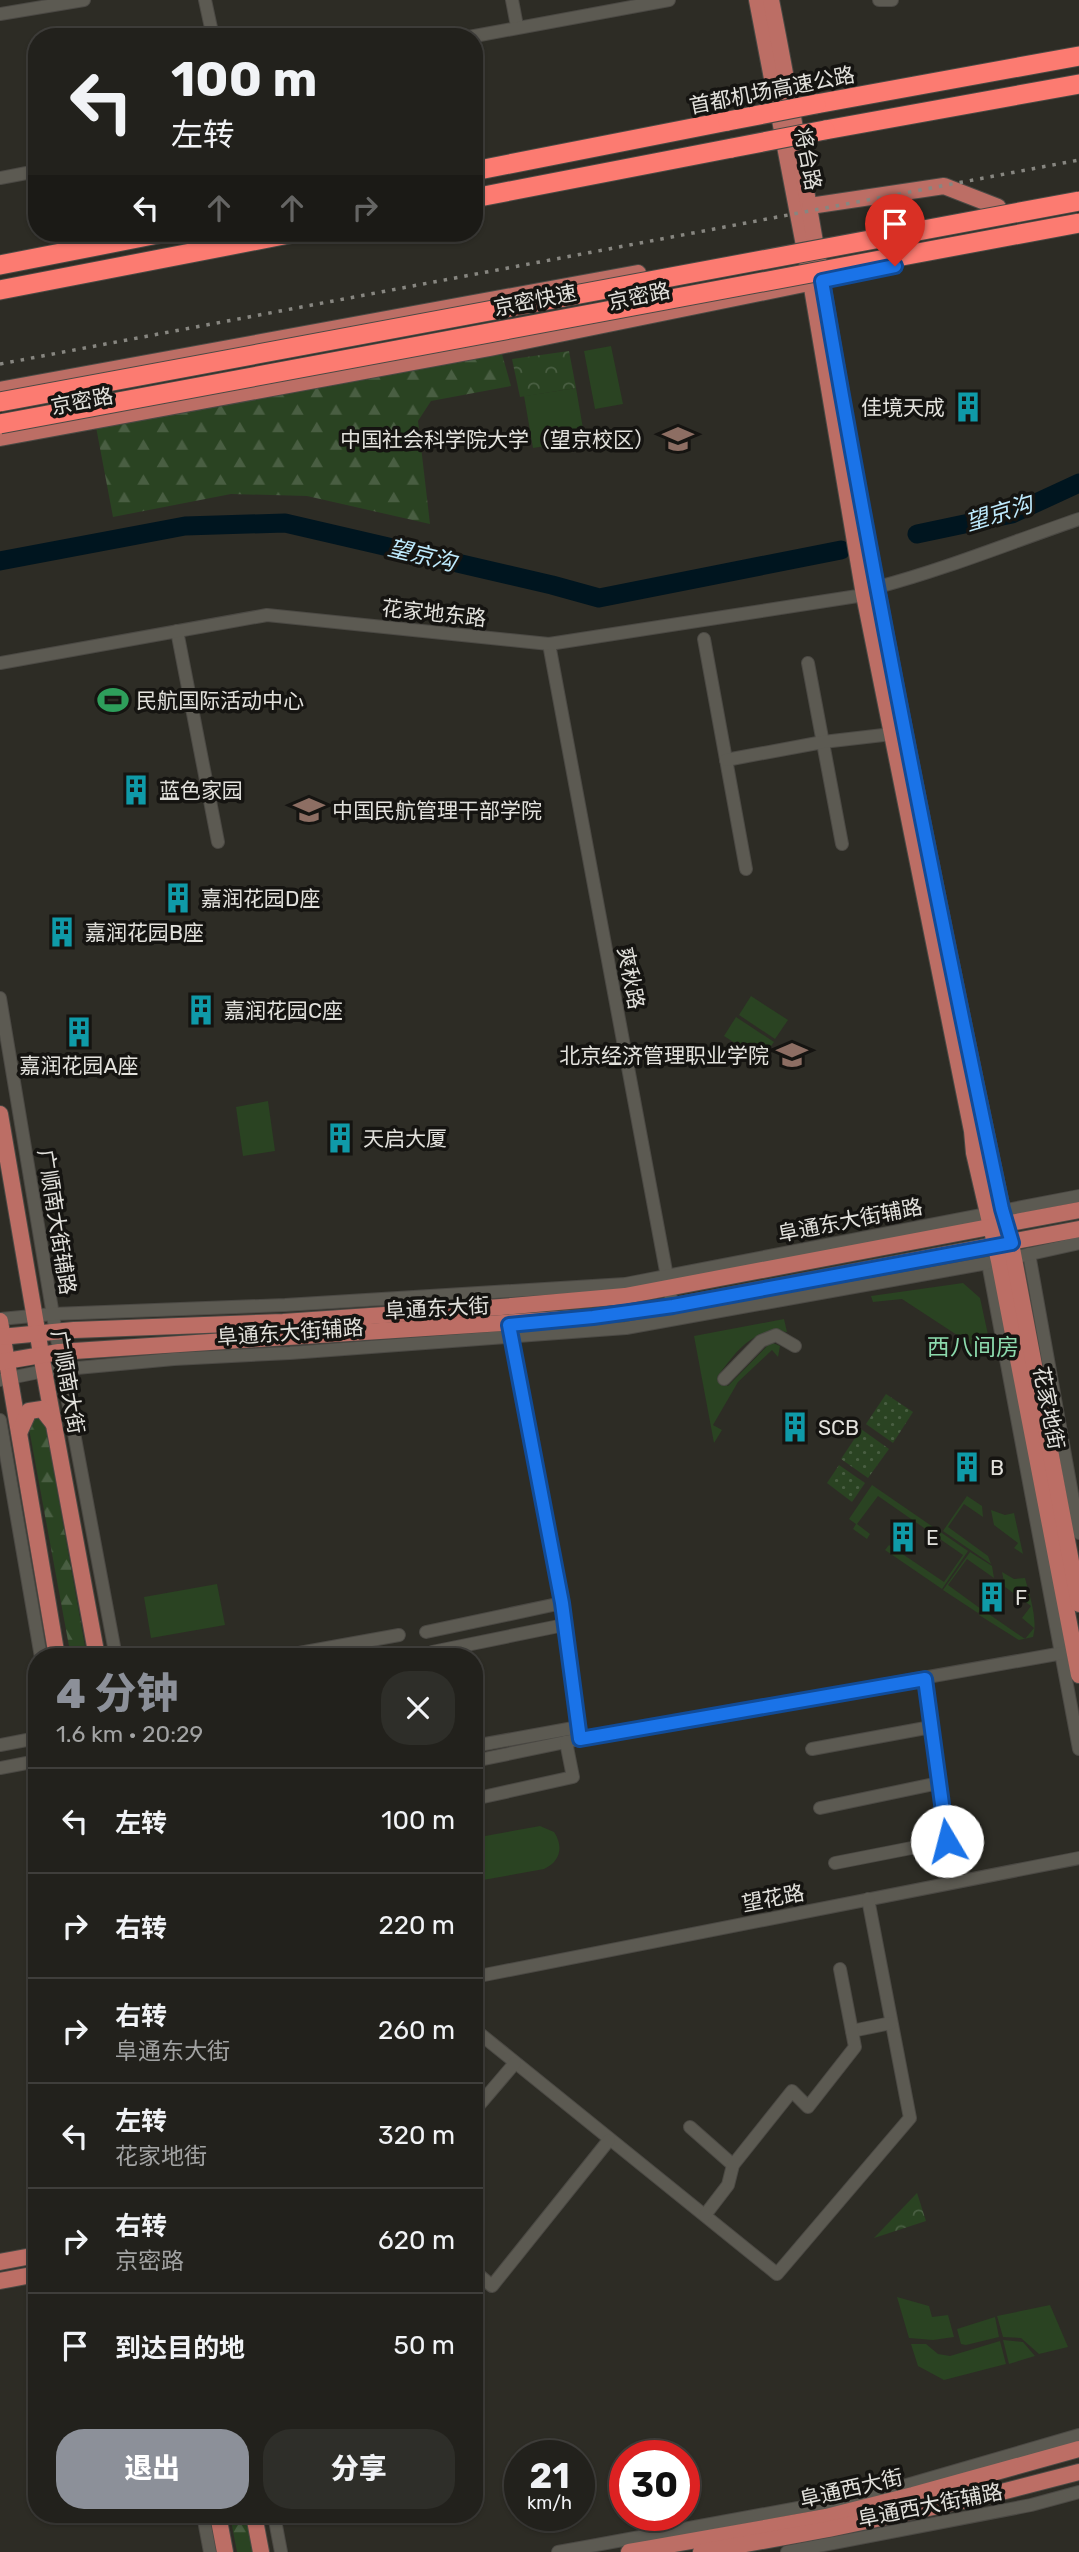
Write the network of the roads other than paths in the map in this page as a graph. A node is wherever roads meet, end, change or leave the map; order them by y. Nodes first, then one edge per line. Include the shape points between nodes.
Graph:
1 (84, 0) edge
2 (205, 0) edge
3 (513, 0) edge
4 (669, 0) edge
5 (757, 0) edge
6 (771, 0) edge
7 (880, 0) edge
8 (892, 0) edge
9 (35, 4) edge
10 (0, 14) edge
11 (517, 26) junction
12 (211, 28) edge
13 (483, 34) edge
14 (1079, 56) edge
15 (1079, 84) edge
16 (483, 169) edge
17 (28, 173) edge
18 (0, 178) edge
19 (1079, 193) edge
20 (483, 196) edge
21 (1079, 201) edge
22 (810, 206) junction
23 (998, 207) junction
24 (1079, 223) edge
25 (1079, 229) edge
26 (117, 242) edge
27 (248, 242) edge
28 (810, 242) junction
29 (0, 265) edge
30 (816, 282) junction
31 (0, 290) edge
32 (0, 390) edge
33 (0, 402) edge
34 (0, 424) edge
35 (0, 438) edge
36 (1079, 519) edge
37 (871, 591) junction
38 (177, 631) junction
39 (704, 639) dead end
40 (549, 644) junction
41 (0, 663) edge
42 (808, 663) dead end
43 (892, 734) junction
44 (823, 742) junction
45 (726, 760) junction
46 (218, 842) dead end
47 (842, 844) dead end
48 (746, 869) dead end
49 (0, 998) edge
50 (0, 1114) edge
51 (1079, 1196) edge
52 (1079, 1210) edge
53 (996, 1218) junction
54 (1079, 1229) edge
55 (1079, 1243) edge
56 (1006, 1254) junction
57 (669, 1280) junction
58 (674, 1313) junction
59 (53, 1314) junction
60 (34, 1315) junction
61 (1, 1329) edge
62 (511, 1331) junction
63 (56, 1332) junction
64 (37, 1333) junction
65 (795, 1346) dead end
66 (60, 1352) junction
67 (41, 1354) junction
68 (3, 1361) edge
69 (62, 1369) junction
70 (44, 1371) junction
71 (5, 1379) edge
72 (724, 1379) dead end
73 (0, 1420) edge
74 (53, 1423) junction
75 (20, 1431) junction
76 (1079, 1533) edge
77 (1075, 1563) edge
78 (562, 1603) junction
79 (1079, 1604) edge
80 (564, 1625) junction
81 (426, 1632) dead end
82 (399, 1635) dead end
83 (48, 1648) edge
84 (48, 1648) edge
85 (95, 1648) edge
86 (114, 1648) edge
87 (351, 1648) edge
88 (452, 1648) edge
89 (1068, 1653) junction
90 (1079, 1675) edge
91 (925, 1679) junction
92 (931, 1727) junction
93 (580, 1733) junction
94 (28, 1740) edge
95 (566, 1742) junction
96 (0, 1745) edge
97 (483, 1745) edge
98 (812, 1749) dead end
99 (1079, 1749) edge
100 (483, 1759) edge
101 (28, 1763) edge
102 (0, 1768) edge
103 (939, 1783) junction
104 (483, 1797) edge
105 (820, 1808) dead end
106 (1079, 1858) edge
107 (835, 1863) dead end
108 (868, 1899) junction
109 (839, 1969) dead end
110 (483, 1975) edge
111 (891, 2023) junction
112 (852, 2031) junction
113 (483, 2036) edge
114 (515, 2063) junction
115 (483, 2100) edge
116 (690, 2127) dead end
117 (609, 2140) junction
118 (733, 2165) junction
119 (705, 2215) junction
120 (28, 2257) edge
121 (0, 2262) edge
122 (28, 2276) edge
123 (483, 2278) edge
124 (0, 2281) edge
125 (1079, 2435) edge
126 (1079, 2449) edge
127 (1079, 2472) edge
128 (1079, 2491) edge
129 (205, 2523) edge
130 (220, 2523) edge
131 (255, 2523) edge
132 (276, 2523) edge
133 (759, 2547) edge
134 (260, 2550) edge
135 (210, 2552) edge
136 (225, 2552) edge
137 (281, 2552) edge
138 (558, 2552) edge
139 (629, 2552) edge
140 (701, 2552) edge
141 (787, 2552) edge

1 - 9 street
2 - 12 street
3 - 11 street
4 - 11 street
5 - 28 main road, 将台路
6 - 22 main road, 将台路
7 - 8 street
9 - 10 street
11 - 13 street
14 - 16 highway, 首都机场高速公路, bridge
15 - 20 highway, bridge
17 - 18 street
19 - 23 main road, 京密路
21 - 33 highway, 京密快速, bridge
22 - 23 main road via 944,186
22 - 28 main road, 将台路
23 - 28 main road, 京密路
24 - 34 highway, 京密快速, bridge
25 - 30 main road, 京密路
26 - 29 highway
27 - 31 highway
28 - 30 main road, 花家地街
28 - 32 main road, 京密路
30 - 35 main road, 京密路 via 490,348
30 - 37 main road, 花家地街
36 - 37 street, 花家地东路
37 - 40 street, 花家地东路
37 - 43 main road, 花家地街
37 - 53 main road, 花家地街 via 959,1002
38 - 40 street, 花家地东路 via 267,615
38 - 41 street, 花家地东路
38 - 46 street
39 - 45 street
40 - 57 street, 爽秋路
42 - 44 street
43 - 44 street
43 - 53 main road, 花家地街
44 - 45 street
44 - 47 street
45 - 48 street
49 - 59 street, 广顺南大街辅路
50 - 60 main road, 广顺南大街
51 - 53 street
52 - 53 main road, 阜通东大街
53 - 56 main road, 花家地街
53 - 57 main road, 阜通东大街
54 - 56 main road, 阜通东大街
55 - 56 street
56 - 58 main road, 阜通东大街
56 - 58 street via 815,1299
56 - 76 street
56 - 77 main road, 花家地街
56 - 89 main road, 花家地街
57 - 58 street, 爽秋路
57 - 59 street, 阜通东大街辅路 via 285,1305
57 - 63 main road, 阜通东大街 via 625,1296 500,1307
58 - 62 main road, 阜通东大街 via 593,1317
59 - 60 street, 阜通东大街辅路
59 - 63 street, 广顺南大街辅路
60 - 61 street, 阜通东大街辅路
60 - 64 main road, 广顺南大街
61 - 64 main road, 阜通东大街
61 - 68 main road
62 - 66 main road, 阜通东大街
62 - 69 street, 阜通东大街辅路
62 - 78 street
63 - 64 main road, 阜通东大街
63 - 66 street, 广顺南大街辅路
64 - 67 main road, 广顺南大街
65 - 72 street via 776,1335 761,1341
66 - 67 main road, 阜通东大街
66 - 69 street, 广顺南大街辅路
67 - 68 main road, 阜通东大街
67 - 70 main road, 广顺南大街
68 - 71 main road
69 - 70 street, 阜通东大街辅路
69 - 86 street, 广顺南大街辅路
70 - 71 street, 阜通东大街辅路
70 - 74 main road, 广顺南大街
71 - 75 main road
73 - 84 street
74 - 75 main road via 42,1409 29,1411
74 - 85 main road, 广顺南大街
75 - 83 main road
77 - 79 main road, 花家地街
78 - 80 street
78 - 81 street
80 - 88 street
80 - 93 street
82 - 87 street
89 - 90 main road, 花家地街
89 - 91 street
89 - 99 street
91 - 92 street
91 - 93 street
92 - 98 street
92 - 103 street
93 - 95 street
93 - 97 street
94 - 96 street
95 - 100 street
95 - 104 street via 573,1777
101 - 102 street
103 - 105 street
103 - 107 street via 947,1841
106 - 108 street, 望花路
108 - 110 street, 望花路
108 - 111 street
109 - 112 street
111 - 112 street
111 - 119 street via 910,2118 777,2274
112 - 118 street via 855,2047 808,2107 792,2091
113 - 114 street
114 - 115 street
114 - 117 street
116 - 118 street
117 - 119 street
117 - 123 street via 492,2286
118 - 119 street via 728,2185
120 - 121 main road
122 - 124 main road
125 - 138 street, 阜通西大街辅路 via 878,2493
126 - 139 main road, 阜通西大街 via 837,2514
127 - 133 main road, 阜通西大街
128 - 141 street, 阜通西大街辅路 via 1031,2505
129 - 135 street
130 - 136 main road
131 - 134 main road
132 - 137 street
133 - 140 main road, 阜通西大街

